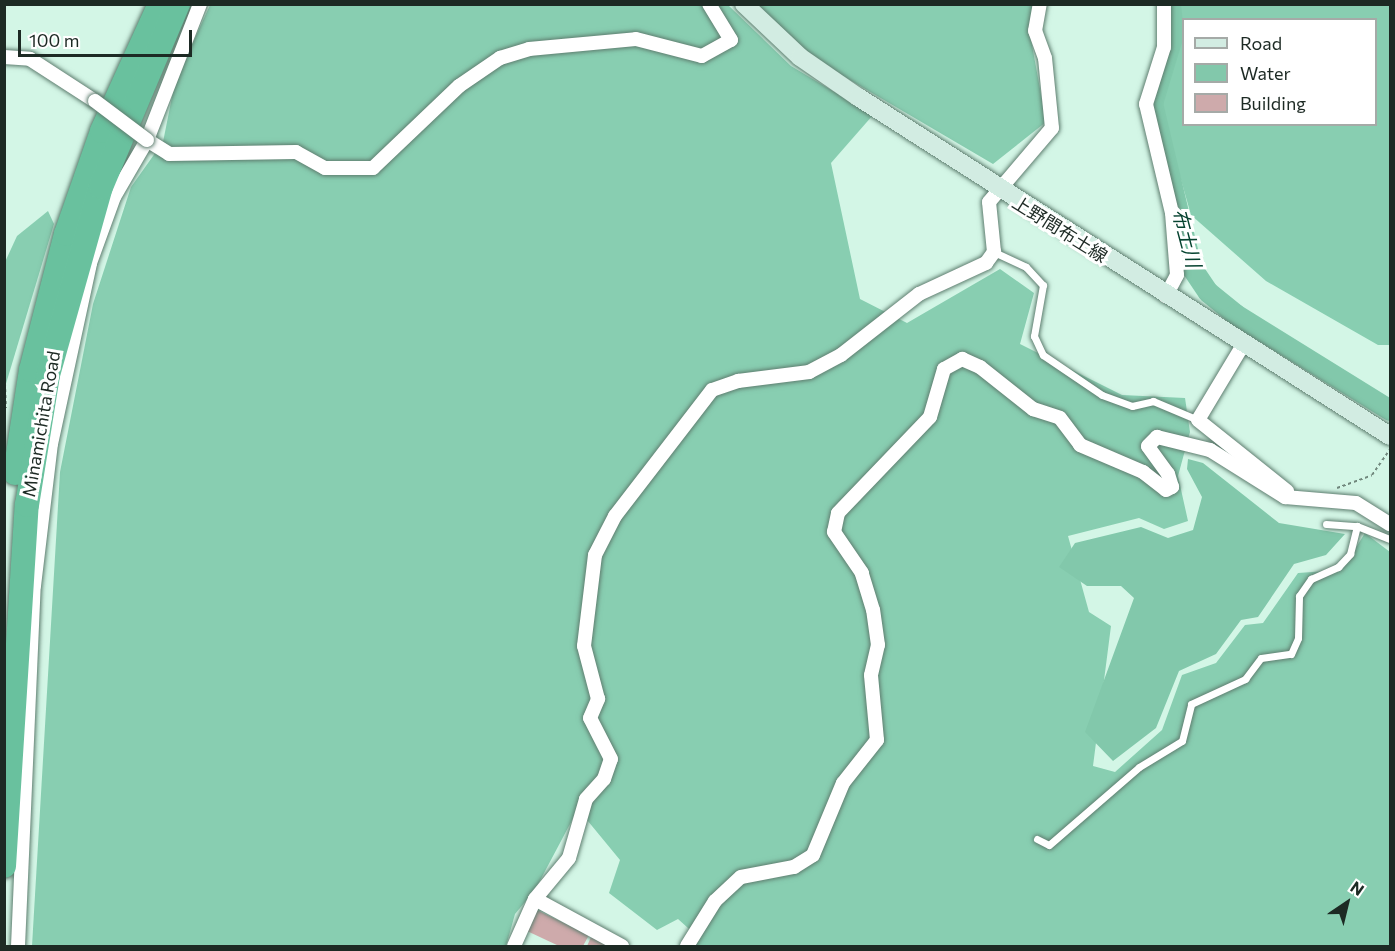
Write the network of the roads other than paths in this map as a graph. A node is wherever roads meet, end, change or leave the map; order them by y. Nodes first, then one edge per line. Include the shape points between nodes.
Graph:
1 (160, 4) edge
2 (178, 4) edge
3 (200, 4) edge
4 (710, 4) edge
5 (744, 4) edge
6 (1040, 4) edge
7 (1164, 4) edge
8 (4, 57) edge
9 (147, 140) junction
10 (997, 189) junction
11 (994, 252) junction
12 (1166, 296) junction
13 (1243, 345) junction
14 (1198, 420) junction
15 (1390, 436) edge
16 (1306, 498) junction
17 (1326, 524) dead end
18 (1390, 524) edge
19 (1357, 526) junction
20 (1390, 539) edge
21 (4, 579) edge
22 (1037, 839) dead end
23 (4, 866) edge
24 (535, 899) junction
25 (18, 946) edge
26 (514, 946) edge
27 (622, 946) edge
28 (687, 946) edge

1 - 21 highway, Minamichita Road via 102,131 46,303 21,431
2 - 23 highway, Minamichita Road via 98,197 48,375 27,505
3 - 9 street
4 - 9 street via 731,40 702,56 636,39 529,49 500,58 459,86 373,168 325,168 296,152 169,154
5 - 10 main road, 上野間布土線 via 800,57
6 - 10 street via 1035,31 1045,58 1052,128
7 - 12 street via 1164,47 1146,104 1172,213 1177,275
8 - 9 street, bridge via 30,59
9 - 25 street via 114,197 90,263 51,444 34,586
10 - 11 street via 989,202
10 - 12 main road, 上野間布土線
11 - 14 lane via 1026,267 1043,285 1034,336 1043,355 1102,394 1132,406 1153,400
11 - 24 street via 986,263 919,294 841,355 808,372 738,381 712,390 633,488 595,555 584,646 598,699 590,718 610,759 604,778 586,798 568,858
12 - 13 main road, 上野間布土線
13 - 14 street
13 - 15 main road, 上野間布土線
14 - 16 street via 1286,490
16 - 18 street via 1356,503
16 - 28 street via 1286,497 1210,450 1157,437 1148,446 1168,474 1172,487 1166,490 1143,472 1080,445 1060,418 1033,409 980,367 962,359 944,369 930,417 838,513 834,532 862,573 873,610 878,645 871,675 877,740 843,783 813,855 794,867 741,877 715,901
17 - 19 lane
19 - 20 lane
19 - 22 lane via 1350,554 1338,567 1311,579 1299,596 1298,638 1291,654 1261,658 1245,679 1191,704 1182,741 1139,767 1049,845
24 - 26 street
24 - 27 street

